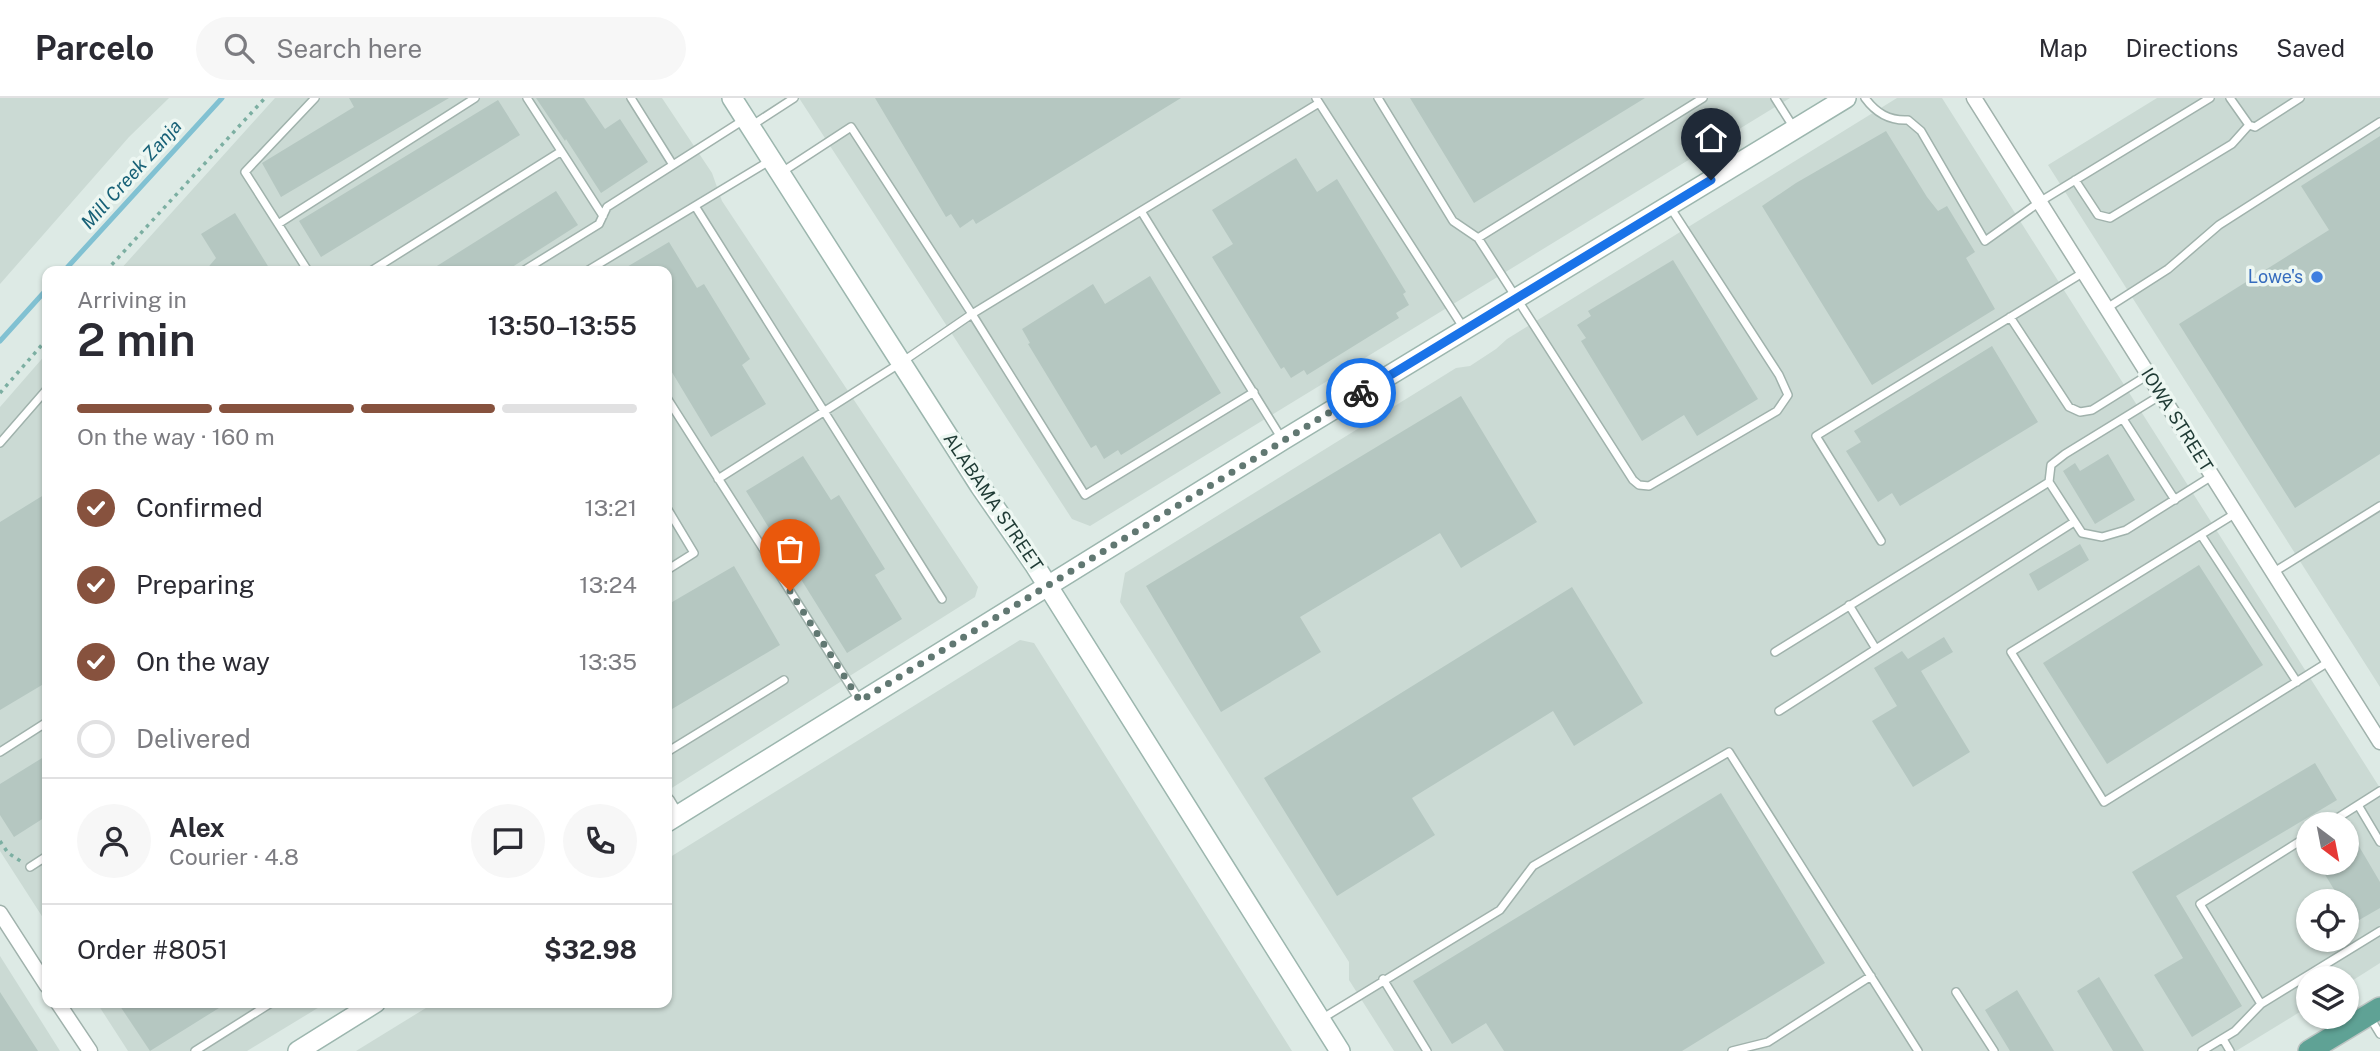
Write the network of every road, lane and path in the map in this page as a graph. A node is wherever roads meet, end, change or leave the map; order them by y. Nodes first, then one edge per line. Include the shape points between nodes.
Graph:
1 (265, 98) edge
2 (315, 98) edge
3 (475, 98) edge
4 (527, 98) edge
5 (631, 98) edge
6 (732, 98) edge
7 (794, 98) edge
8 (1378, 98) edge
9 (1703, 98) edge
10 (1775, 98) edge
11 (1846, 98) edge
12 (1865, 98) edge
13 (1974, 98) edge
14 (2210, 98) edge
15 (2230, 98) edge
16 (2300, 98) edge
17 (1318, 101) edge
18 (2380, 122) edge
19 (748, 123) junction
20 (2249, 125) junction
21 (1794, 129) junction
22 (560, 152) junction
23 (673, 165) junction
24 (776, 166) junction
25 (2075, 180) junction
26 (2041, 201) junction
27 (695, 206) junction
28 (1670, 206) junction
29 (1141, 211) junction
30 (603, 216) junction
31 (278, 224) junction
32 (1478, 238) junction
33 (111, 266) edge
34 (305, 266) edge
35 (379, 266) edge
36 (531, 266) edge
37 (595, 266) edge
38 (2084, 272) junction
39 (1517, 300) junction
40 (2107, 308) junction
41 (972, 314) junction
42 (2010, 317) junction
43 (1465, 331) junction
44 (42, 345) edge
45 (902, 362) junction
46 (2148, 374) junction
47 (1254, 392) junction
48 (0, 393) edge
49 (42, 395) edge
50 (2161, 395) junction
51 (672, 406) edge
52 (823, 412) junction
53 (2123, 419) junction
54 (1283, 440) junction
55 (0, 443) edge
56 (2213, 476) junction
57 (718, 479) junction
58 (2049, 482) junction
59 (2175, 500) junction
60 (2380, 506) edge
61 (2236, 513) junction
62 (672, 516) edge
63 (2074, 522) junction
64 (2201, 535) junction
65 (1881, 541) dead end
66 (672, 567) edge
67 (2274, 572) junction
68 (1048, 585) junction
69 (942, 599) dead end
70 (1849, 606) junction
71 (1876, 649) junction
72 (1775, 652) dead end
73 (2330, 661) junction
74 (784, 680) dead end
75 (2297, 682) junction
76 (860, 701) junction
77 (1779, 711) dead end
78 (42, 725) edge
79 (2380, 742) edge
80 (672, 749) edge
81 (0, 752) edge
82 (2380, 791) edge
83 (2358, 805) junction
84 (672, 812) edge
85 (2347, 812) edge
86 (0, 841) edge
87 (2380, 842) edge
88 (2296, 844) edge
89 (42, 859) edge
90 (30, 867) joint
91 (2, 918) edge
92 (2380, 931) edge
93 (1871, 976) junction
94 (42, 978) edge
95 (1383, 979) junction
96 (1956, 992) dead end
97 (2261, 1003) junction
98 (61, 1008) edge
99 (263, 1008) edge
100 (348, 1010) edge
101 (2374, 1012) edge
102 (1320, 1019) junction
103 (2380, 1034) edge
104 (2223, 1039) junction
105 (90, 1051) edge
106 (195, 1051) edge
107 (298, 1051) edge
108 (1340, 1051) edge
109 (1427, 1051) edge
110 (1732, 1051) edge
111 (1918, 1051) edge
112 (1994, 1051) edge
113 (2202, 1051) edge
114 (2230, 1051) edge
115 (2309, 1051) edge

1 - 33 path
2 - 31 lane via 245,172
3 - 31 lane
4 - 22 lane
5 - 23 lane
6 - 19 street, ALABAMA STREET
7 - 19 lane
8 - 32 lane via 1453,221
9 - 32 lane
10 - 21 lane
11 - 21 street
12 - 26 lane via 1874,111 1896,121 1908,120 1920,131 1985,241
13 - 26 street, IOWA STREET
14 - 25 lane
15 - 20 lane
16 - 20 lane via 2255,127
17 - 29 lane
17 - 43 lane
18 - 40 lane via 2219,225 2168,269
19 - 23 lane
19 - 24 street, ALABAMA STREET
20 - 25 lane via 2232,144 2110,218 2098,215
21 - 28 street
22 - 30 lane
22 - 35 lane
23 - 30 lane via 607,207
24 - 27 lane
24 - 41 lane via 851,127
24 - 45 street, ALABAMA STREET
25 - 26 lane
26 - 38 street, IOWA STREET
27 - 37 lane
27 - 52 lane
28 - 39 street
28 - 39 lane via 1779,375 1788,395 1777,411 1649,486 1639,485
29 - 41 lane
29 - 47 lane
30 - 36 lane via 599,224
31 - 34 lane
32 - 39 lane
38 - 40 street, IOWA STREET
38 - 42 lane
39 - 43 street
40 - 46 street, IOWA STREET
41 - 45 lane
41 - 47 lane via 1085,495
42 - 46 lane via 2068,407 2080,412 2092,410
42 - 65 lane via 1816,436
43 - 54 street
44 - 48 path
45 - 52 lane
45 - 68 street, ALABAMA STREET
46 - 50 street, IOWA STREET
47 - 54 lane
49 - 55 lane
50 - 53 lane
50 - 56 street, IOWA STREET
51 - 57 lane
52 - 57 lane
52 - 69 lane
53 - 58 lane via 2065,454 2051,466
53 - 59 lane
54 - 68 street
56 - 59 lane
56 - 61 street, IOWA STREET
57 - 76 lane
58 - 63 lane
58 - 70 lane
59 - 63 lane via 2126,530 2102,537 2082,533
60 - 67 lane
61 - 64 lane
61 - 67 street, IOWA STREET
62 - 66 lane via 694,553
63 - 71 lane
64 - 75 lane
64 - 75 lane via 2011,652 2104,802
67 - 73 street, IOWA STREET
68 - 76 street
68 - 102 street, ALABAMA STREET
70 - 71 lane
70 - 72 lane
71 - 77 lane
73 - 75 lane
73 - 79 street, IOWA STREET
74 - 80 lane
76 - 84 street
78 - 81 lane
82 - 83 lane
83 - 85 lane
83 - 87 lane
86 - 90 path via 8,853
88 - 97 lane via 2200,904
89 - 90 lane
91 - 94 street
92 - 97 lane
93 - 95 lane via 1729,752 1533,866 1500,910
93 - 110 lane via 1768,1042
93 - 111 lane
95 - 102 lane
95 - 109 lane
96 - 112 lane
97 - 104 lane
98 - 105 street
99 - 106 lane
100 - 107 street
101 - 103 lane
101 - 115 main road
102 - 108 street, ALABAMA STREET
104 - 113 lane
104 - 114 lane

